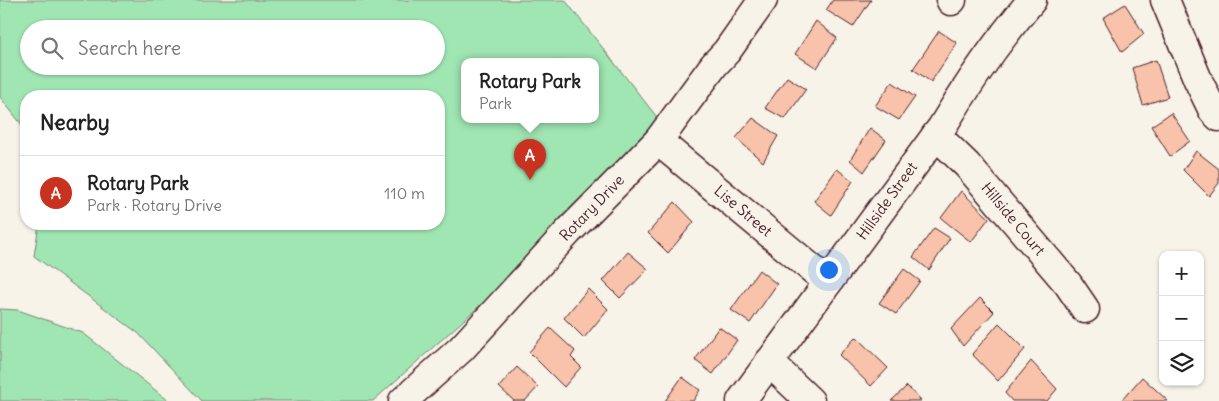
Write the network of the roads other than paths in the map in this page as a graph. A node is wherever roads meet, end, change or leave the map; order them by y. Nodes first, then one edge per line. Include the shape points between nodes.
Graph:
1 (763, 0) edge
2 (1032, 0) edge
3 (1165, 0) edge
4 (1219, 117) edge
5 (936, 135) junction
6 (658, 141) junction
7 (828, 282) junction
8 (1085, 309) dead end
9 (769, 362) junction
10 (404, 401) edge
11 (741, 401) edge
12 (810, 401) edge

1 - 6 street, Rotary Drive
2 - 5 street, Hillside Street via 993,48
3 - 4 street via 1198,80
5 - 7 street, Hillside Street
5 - 8 street, Hillside Court via 967,165 1068,284
6 - 7 street, Lise Street
6 - 10 street, Rotary Drive via 568,232 462,349
7 - 9 street, Hillside Street
9 - 11 street, Hillside Street
9 - 12 street

